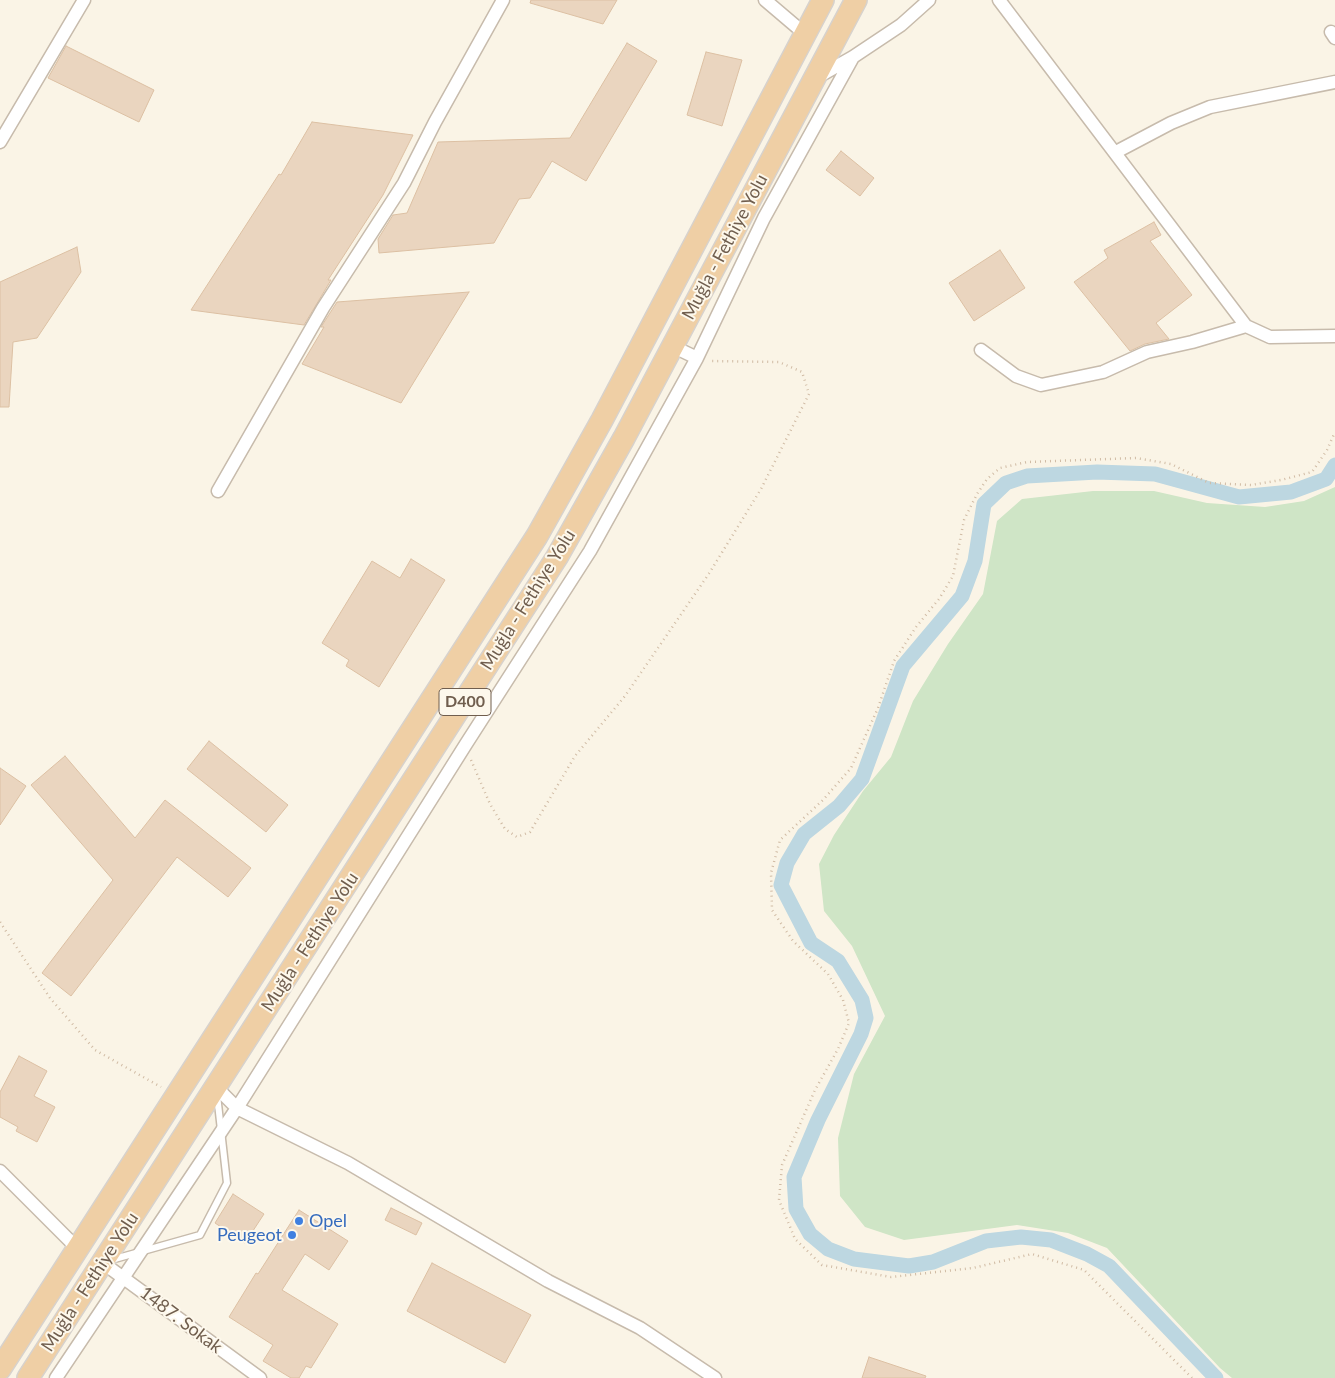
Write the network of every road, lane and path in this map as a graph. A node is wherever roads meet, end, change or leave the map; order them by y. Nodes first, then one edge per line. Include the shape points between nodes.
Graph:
1 (84, 0) edge
2 (503, 0) edge
3 (765, 0) edge
4 (823, 0) edge
5 (856, 0) edge
6 (929, 0) edge
7 (999, 0) edge
8 (805, 34) junction
9 (852, 57) junction
10 (814, 79) junction
11 (1335, 82) edge
12 (0, 142) edge
13 (1116, 152) junction
14 (1246, 326) junction
15 (1335, 336) edge
16 (672, 346) junction
17 (981, 350) dead end
18 (697, 358) junction
19 (1335, 432) edge
20 (218, 491) dead end
21 (466, 744) junction
22 (0, 922) edge
23 (216, 1087) junction
24 (177, 1096) junction
25 (237, 1108) junction
26 (221, 1132) junction
27 (0, 1171) edge
28 (77, 1248) junction
29 (141, 1252) junction
30 (103, 1263) junction
31 (124, 1278) junction
32 (0, 1369) edge
33 (28, 1378) edge
34 (56, 1378) edge
35 (260, 1378) edge
36 (715, 1378) edge
37 (1192, 1378) edge

1 - 12 street
2 - 20 street via 404,183 323,308
3 - 8 street
4 - 8 highway, Muğla - Fethiye Yolu / D400
5 - 10 highway, Muğla - Fethiye Yolu / D400
6 - 9 street via 901,25
7 - 13 street
8 - 24 highway, Muğla - Fethiye Yolu / D400 via 602,420 537,536
9 - 10 street
9 - 18 street via 764,218
10 - 16 highway, Muğla - Fethiye Yolu / D400
11 - 13 street via 1210,107
13 - 14 street
14 - 15 street via 1270,337
14 - 17 street via 1146,352 1104,372 1041,385 1016,376
16 - 18 street
16 - 23 highway, Muğla - Fethiye Yolu / D400 via 558,556
18 - 21 street via 590,551
18 - 21 path via 779,362 802,372 809,394 761,489 710,572 625,696 575,756 530,832 517,837 505,829 490,804
19 - 37 path via 1312,472 1250,485 1209,483 1171,464 1136,458 1027,462 1000,468 976,494 964,520 953,576 894,661 878,708 851,768 823,800 780,840 771,873 772,910 793,941 828,974 843,1000 849,1023 782,1165 779,1200 795,1239 822,1265 891,1277 973,1268 1032,1254 1084,1270
21 - 25 street
22 - 24 path via 50,998 95,1050
23 - 25 street
23 - 26 lane
23 - 30 highway, Muğla - Fethiye Yolu / D400
24 - 28 highway, Muğla - Fethiye Yolu / D400
25 - 26 street
25 - 36 street via 348,1163 548,1281 640,1328
26 - 29 street
26 - 29 lane via 227,1183 200,1235
27 - 28 street
28 - 32 highway, Muğla - Fethiye Yolu / D400
29 - 30 lane
29 - 31 street
30 - 31 street, 1487. Sokak
30 - 33 highway, Muğla - Fethiye Yolu / D400
31 - 34 street
31 - 35 street, 1487. Sokak

